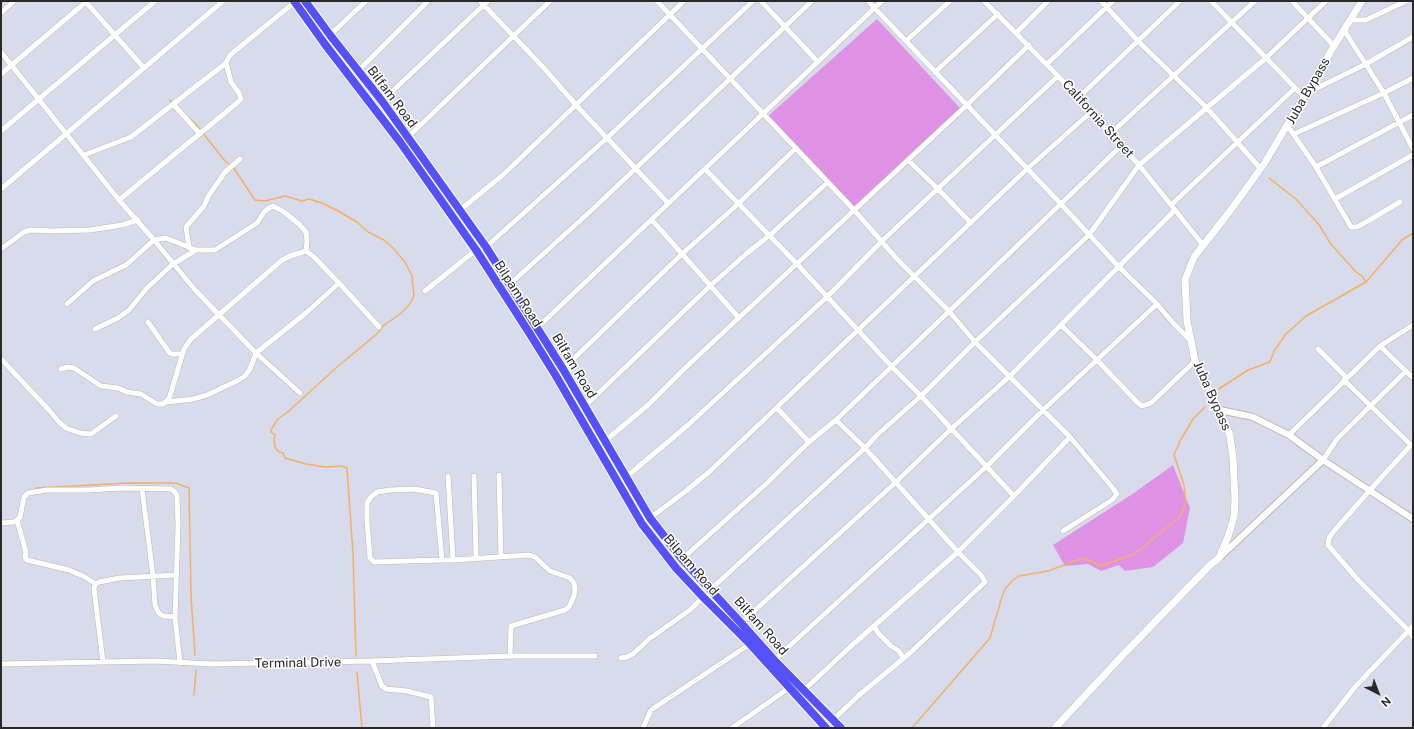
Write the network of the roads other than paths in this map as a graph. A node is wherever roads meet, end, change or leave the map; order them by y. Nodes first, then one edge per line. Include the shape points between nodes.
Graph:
1 (14, 1) edge
2 (86, 1) edge
3 (155, 1) edge
4 (295, 1) edge
5 (305, 1) edge
6 (366, 1) edge
7 (428, 1) edge
8 (550, 1) edge
9 (657, 1) edge
10 (684, 1) edge
11 (754, 1) edge
12 (761, 1) edge
13 (812, 1) edge
14 (868, 1) edge
15 (882, 1) edge
16 (950, 1) edge
17 (984, 1) edge
18 (993, 1) edge
19 (1048, 1) edge
20 (1101, 1) edge
21 (1113, 1) edge
22 (1180, 1) edge
23 (1211, 1) edge
24 (1255, 1) edge
25 (1292, 1) edge
26 (1326, 1) edge
27 (1362, 1) edge
28 (1406, 1) edge
29 (220, 2) edge
30 (484, 2) edge
31 (988, 6) junction
32 (1107, 7) junction
33 (874, 8) junction
34 (1, 13) edge
35 (670, 14) junction
36 (998, 14) junction
37 (1308, 19) junction
38 (1350, 20) junction
39 (1231, 22) junction
40 (786, 27) junction
41 (1344, 30) junction
42 (1016, 33) junction
43 (115, 35) junction
44 (330, 36) junction
45 (513, 36) junction
46 (1413, 36) edge
47 (906, 41) junction
48 (1138, 41) junction
49 (1029, 45) junction
50 (1334, 46) junction
51 (702, 49) junction
52 (1, 52) edge
53 (1266, 58) junction
54 (818, 62) junction
55 (226, 64) junction
56 (1047, 64) junction
57 (1366, 64) junction
58 (12, 65) junction
59 (144, 68) junction
60 (358, 71) junction
61 (935, 72) junction
62 (1, 74) edge
63 (1174, 75) junction
64 (1058, 76) junction
65 (1413, 78) edge
66 (730, 79) junction
67 (1295, 88) junction
68 (1384, 94) junction
69 (1305, 95) junction
70 (38, 98) junction
71 (1078, 98) junction
72 (382, 101) junction
73 (173, 104) junction
74 (576, 105) junction
75 (967, 105) junction
76 (1207, 108) junction
77 (1091, 112) junction
78 (763, 114) junction
79 (1413, 115) edge
80 (1399, 122) junction
81 (1287, 126) junction
82 (1, 131) edge
83 (66, 134) junction
84 (200, 134) junction
85 (1110, 134) junction
86 (1294, 134) junction
87 (995, 135) junction
88 (408, 137) junction
89 (607, 138) junction
90 (1238, 142) junction
91 (1121, 146) junction
92 (796, 148) junction
93 (1413, 149) edge
94 (84, 155) junction
95 (1413, 155) edge
96 (240, 159) dead end
97 (908, 160) junction
98 (1139, 164) junction
99 (1316, 167) junction
100 (1260, 168) junction
101 (635, 169) junction
102 (705, 169) junction
103 (1027, 169) junction
104 (828, 182) junction
105 (1, 189) edge
106 (938, 189) junction
107 (1335, 199) junction
108 (119, 200) junction
109 (1400, 202) dead end
110 (1060, 203) junction
111 (668, 204) junction
112 (738, 204) junction
113 (1171, 205) junction
114 (460, 210) junction
115 (1175, 210) junction
116 (855, 211) junction
117 (452, 215) junction
118 (138, 220) junction
119 (652, 220) junction
120 (971, 223) junction
121 (770, 235) junction
122 (1089, 235) junction
123 (154, 240) junction
124 (882, 241) junction
125 (1203, 245) junction
126 (486, 247) junction
127 (189, 248) junction
128 (1, 249) edge
129 (196, 250) junction
130 (476, 250) junction
131 (306, 251) junction
132 (682, 254) junction
133 (173, 264) junction
134 (797, 264) junction
135 (1119, 267) junction
136 (915, 277) junction
137 (339, 283) junction
138 (510, 284) junction
139 (710, 286) junction
140 (425, 291) dead end
141 (827, 297) junction
142 (67, 304) dead end
143 (1157, 304) junction
144 (948, 310) junction
145 (218, 314) junction
146 (739, 318) junction
147 (148, 322) dead end
148 (1061, 325) junction
149 (1413, 325) edge
150 (379, 327) dead end
151 (537, 328) junction
152 (95, 329) dead end
153 (859, 330) junction
154 (1191, 341) junction
155 (975, 342) junction
156 (1380, 346) junction
157 (1318, 349) dead end
158 (256, 353) junction
159 (182, 354) junction
160 (1, 358) edge
161 (1097, 360) junction
162 (1195, 361) junction
163 (891, 366) junction
164 (62, 369) dead end
165 (563, 369) junction
166 (1406, 371) junction
167 (1010, 376) junction
168 (1413, 378) edge
169 (1346, 379) junction
170 (300, 394) dead end
171 (921, 396) junction
172 (167, 402) junction
173 (584, 407) junction
174 (1371, 407) junction
175 (777, 408) junction
176 (1220, 410) junction
177 (1042, 411) junction
178 (116, 416) dead end
179 (836, 420) junction
180 (951, 428) junction
181 (1289, 435) junction
182 (1070, 438) junction
183 (605, 441) junction
184 (809, 442) junction
185 (865, 448) junction
186 (1323, 460) junction
187 (987, 466) junction
188 (499, 475) dead end
189 (448, 476) dead end
190 (474, 476) dead end
191 (625, 478) junction
192 (895, 483) junction
193 (142, 489) junction
194 (1370, 490) junction
195 (1014, 496) junction
196 (1412, 516) edge
197 (650, 518) junction
198 (928, 519) junction
199 (17, 520) junction
200 (1, 523) edge
201 (642, 524) junction
202 (1063, 531) dead end
203 (958, 552) junction
204 (501, 557) junction
205 (476, 558) junction
206 (1219, 558) junction
207 (682, 559) junction
208 (442, 560) junction
209 (453, 560) junction
210 (176, 575) junction
211 (153, 576) junction
212 (96, 584) junction
213 (711, 589) junction
214 (703, 598) junction
215 (175, 616) junction
216 (741, 623) junction
217 (874, 626) junction
218 (1413, 626) edge
219 (1409, 631) junction
220 (1413, 637) edge
221 (750, 644) junction
222 (510, 656) junction
223 (596, 656) dead end
224 (621, 658) dead end
225 (903, 658) junction
226 (774, 660) junction
227 (372, 661) junction
228 (103, 662) junction
229 (180, 663) junction
230 (1, 664) edge
231 (789, 688) junction
232 (804, 690) junction
233 (833, 720) junction
234 (433, 728) edge
235 (644, 728) edge
236 (732, 728) edge
237 (826, 728) edge
238 (841, 728) edge
239 (1055, 728) edge
240 (1323, 728) edge

1 - 34 street
2 - 43 street
2 - 58 street
3 - 43 street
4 - 55 street via 230,56
4 - 117 main road, Bilpam Road
5 - 44 main road, Bilfam Road
6 - 44 street
7 - 60 street
8 - 45 street
9 - 35 street
10 - 35 street
11 - 51 street
12 - 40 street
13 - 40 street
14 - 33 street
15 - 33 street
16 - 47 street
17 - 31 street, California Street
18 - 31 street
19 - 42 street
20 - 32 street
21 - 32 street
22 - 48 street
23 - 39 street
24 - 39 street
25 - 37 street
26 - 37 street
27 - 38 main road, Juba Bypass
28 - 38 street via 1366,20
29 - 59 street
30 - 45 street
30 - 72 street
31 - 36 street, California Street
32 - 48 street
32 - 56 street
33 - 47 street
33 - 54 street
35 - 51 street
35 - 74 street
36 - 42 street, California Street
36 - 61 street
37 - 50 street
37 - 53 street
38 - 41 main road, Juba Bypass
39 - 53 street
39 - 63 street
40 - 54 street
40 - 66 street
41 - 50 main road, Juba Bypass
41 - 57 street
42 - 49 street, California Street
43 - 59 street
43 - 70 street
44 - 60 main road, Bilfam Road
45 - 74 street
45 - 88 street
46 - 57 street
47 - 61 street
48 - 63 street
48 - 71 street
49 - 56 street, California Street
49 - 75 street
50 - 69 main road, Juba Bypass
51 - 66 street
51 - 89 street
52 - 58 street
53 - 67 street
53 - 76 street
54 - 78 street
55 - 73 street
55 - 84 street via 230,82 241,99
56 - 64 street, California Street
57 - 68 street
57 - 69 street
58 - 62 street
58 - 70 street
59 - 83 street
60 - 72 main road, Bilfam Road
61 - 75 street
63 - 76 street
63 - 85 street
64 - 71 street, California Street
64 - 87 street
65 - 68 street
66 - 78 street
66 - 101 street
67 - 69 street
67 - 90 street
68 - 80 street
68 - 86 street
69 - 81 main road, Juba Bypass
70 - 82 street
70 - 83 street
71 - 77 street, California Street
72 - 88 main road, Bilfam Road
73 - 84 street
73 - 94 street via 131,137
74 - 89 street
74 - 114 street via 504,174
75 - 87 street
75 - 97 street
76 - 90 street
76 - 98 street
77 - 85 street, California Street
77 - 103 street
78 - 92 street
78 - 102 street
79 - 80 street
80 - 93 street
80 - 99 street
81 - 86 street
81 - 100 main road, Juba Bypass
83 - 94 street
83 - 105 street
84 - 108 street
85 - 91 street, California Street
86 - 99 street
87 - 103 street
87 - 106 street
88 - 114 main road, Bilfam Road
89 - 101 street
89 - 126 street
90 - 100 street
90 - 113 street
91 - 98 street, California Street
91 - 110 street
92 - 104 street
92 - 112 street
94 - 108 street
95 - 107 street
96 - 127 street via 225,172 204,206 186,227
97 - 106 street
97 - 116 street
98 - 113 street, California Street
98 - 122 street
99 - 107 street
100 - 125 main road, Juba Bypass
101 - 111 street
101 - 138 street
102 - 111 street
102 - 112 street
103 - 110 street
103 - 120 street
104 - 116 street
104 - 121 street
106 - 120 street
106 - 124 street
107 - 109 street via 1351,227 1368,221
108 - 118 street
110 - 122 street
110 - 144 street
111 - 119 street
112 - 121 street
112 - 132 street
113 - 115 street, California Street
114 - 117 street
114 - 126 main road, Bilfam Road
115 - 125 street, California Street
115 - 135 street
116 - 124 street
116 - 134 street
117 - 130 main road, Bilpam Road
118 - 123 street
118 - 128 street via 90,230 24,232
119 - 132 street
119 - 151 street
120 - 136 street
121 - 134 street
121 - 139 street
122 - 135 street
122 - 155 street
123 - 127 street via 166,238
123 - 133 street
123 - 142 street via 126,265 93,281
124 - 136 street
124 - 141 street
125 - 154 main road, Juba Bypass via 1188,268 1185,280 1187,321
126 - 138 main road, Bilfam Road
127 - 129 street
129 - 131 street via 215,250 222,247 257,223 264,212 273,206 300,224 306,232
129 - 133 street
130 - 140 street
130 - 201 main road, Bilpam Road via 534,340
131 - 137 street
131 - 145 street via 281,261
132 - 139 street
132 - 165 street
133 - 145 street
133 - 152 street via 147,288 129,310
134 - 141 street
134 - 146 street
135 - 143 street
135 - 148 street
136 - 144 street
136 - 153 street
137 - 150 street
137 - 158 street
138 - 151 main road, Bilfam Road
139 - 146 street
139 - 173 street
141 - 153 street
141 - 191 street via 688,425
143 - 154 street
143 - 161 street
144 - 155 street
144 - 163 street
145 - 158 street
145 - 159 street via 191,339
146 - 183 street via 648,405
147 - 159 street via 169,352
148 - 161 street
148 - 167 street
149 - 156 street
151 - 165 main road, Bilfam Road
153 - 163 street
153 - 175 street
154 - 162 main road, Juba Bypass
155 - 167 street
155 - 171 street
156 - 166 street
156 - 169 street
157 - 169 street
158 - 170 street
158 - 172 street via 250,369 237,381 207,395
159 - 172 street
160 - 178 street via 66,428 92,434
161 - 162 street via 1138,403 1144,406 1151,403
161 - 177 street
162 - 176 main road, Juba Bypass
163 - 171 street
163 - 179 street
164 - 172 street via 74,368 101,386 141,394 157,404
165 - 173 main road, Bilfam Road
166 - 168 street
166 - 174 street
167 - 177 street
167 - 180 street
169 - 174 street
169 - 181 street
171 - 180 street
171 - 185 street
173 - 183 main road, Bilfam Road
174 - 186 street via 1337,439
174 - 194 street via 1410,446
175 - 184 street
175 - 197 street via 709,472
176 - 181 street via 1253,417
176 - 206 main road, Juba Bypass via 1230,436 1235,499 1234,517
177 - 182 street
177 - 187 street
179 - 184 street
179 - 185 street
180 - 187 street
180 - 192 street
181 - 186 street
182 - 195 street
182 - 202 street via 1117,494 1112,500
183 - 191 main road, Bilfam Road
184 - 207 street
185 - 192 street
185 - 213 street
186 - 194 street
186 - 206 street
187 - 195 street
187 - 198 street
188 - 204 street
189 - 209 street
190 - 205 street
191 - 197 main road, Bilfam Road
192 - 198 street
192 - 216 street
193 - 199 street via 47,490 28,493 24,497
193 - 210 street via 171,489 177,495
193 - 211 street
194 - 196 street
194 - 219 street via 1329,538 1328,545 1359,581
195 - 203 street
197 - 201 street
197 - 207 main road, Bilfam Road
198 - 203 street
198 - 226 street
199 - 200 street
199 - 212 street via 26,552 24,557 27,560 69,570
201 - 214 main road, Bilpam Road
203 - 217 street
203 - 225 street via 981,575 984,582
204 - 205 street
204 - 222 street via 535,557 550,572 570,578 575,589 572,604 565,610 511,626
205 - 209 street
206 - 239 main road, Juba Bypass
207 - 213 main road, Bilfam Road
208 - 208 street via 436,493 414,489 390,490 377,492 371,497 367,503 371,560
208 - 209 street
210 - 211 street
210 - 215 street
211 - 212 street via 120,578
211 - 215 street via 155,605 158,612 164,616
212 - 228 street via 94,588
213 - 216 main road, Bilfam Road
214 - 221 main road, Bilpam Road
214 - 224 street via 633,654
215 - 229 street
216 - 226 main road, Bilfam Road
217 - 225 street via 878,634 899,651
217 - 232 street
218 - 219 street
219 - 220 street
219 - 240 street via 1355,687
221 - 231 main road, Bilpam Road
221 - 235 street via 651,710
222 - 223 street, Terminal Drive
222 - 227 street, Terminal Drive
225 - 233 street
226 - 232 main road, Bilfam Road
227 - 229 street, Terminal Drive
227 - 234 street via 386,690 407,691 431,697
228 - 229 street, Terminal Drive
228 - 230 street, Terminal Drive
231 - 236 street
231 - 237 main road, Bilpam Road
232 - 233 main road, Bilfam Road
233 - 238 main road, Bilfam Road

